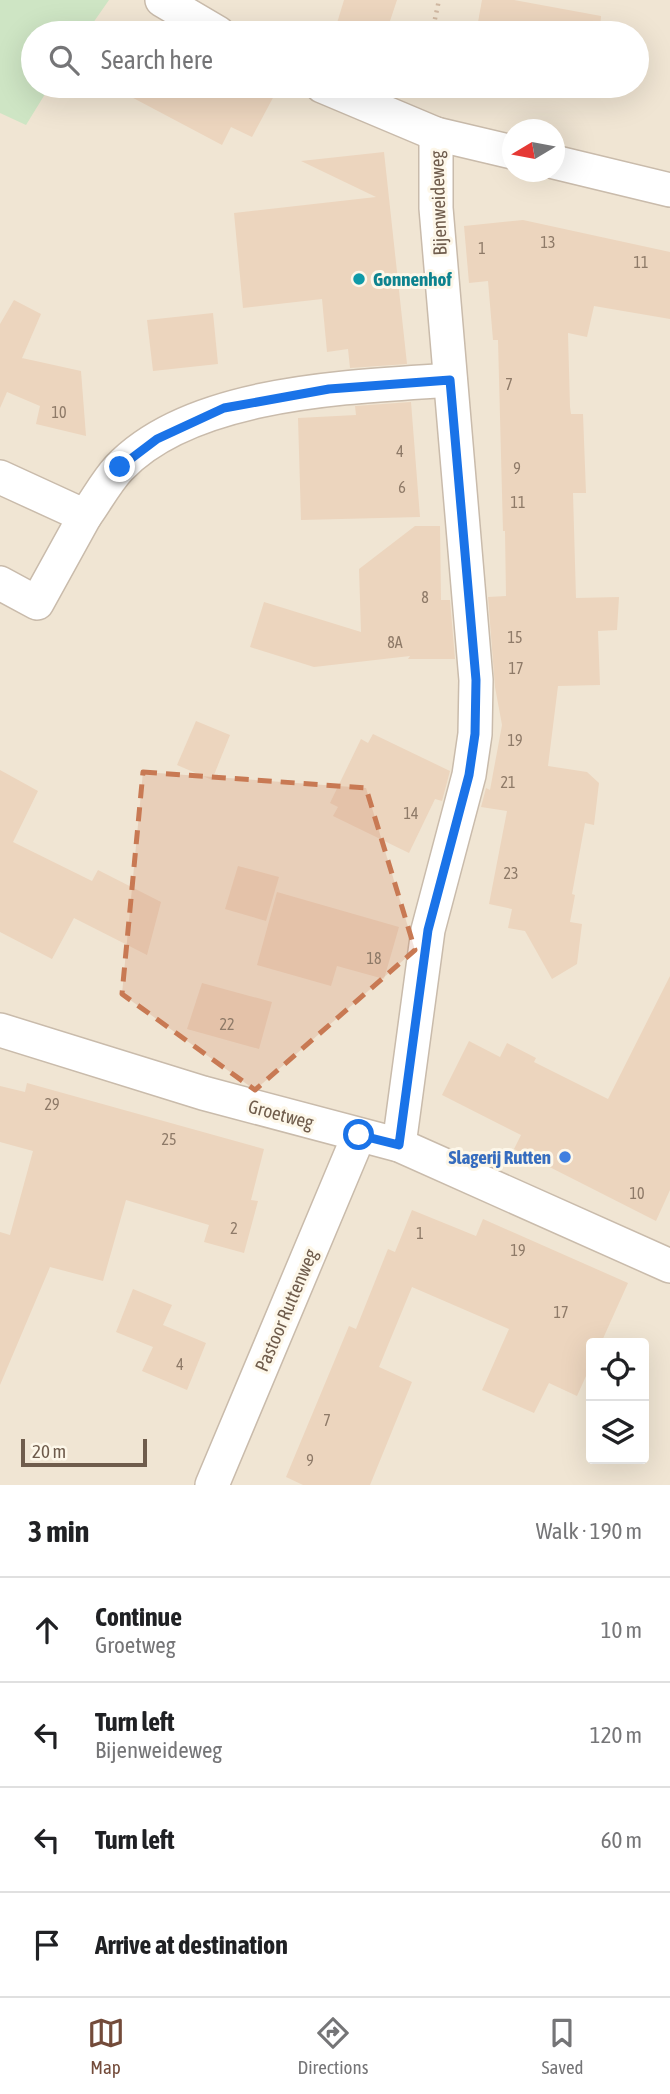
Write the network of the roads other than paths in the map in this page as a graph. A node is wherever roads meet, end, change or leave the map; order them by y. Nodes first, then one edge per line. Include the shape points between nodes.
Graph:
1 (162, 0) edge
2 (198, 21) edge
3 (350, 98) edge
4 (436, 134) junction
5 (502, 149) edge
6 (565, 164) edge
7 (670, 190) edge
8 (450, 380) junction
9 (0, 477) edge
10 (85, 516) junction
11 (0, 583) edge
12 (0, 1030) edge
13 (359, 1135) junction
14 (399, 1145) junction
15 (670, 1266) edge
16 (212, 1485) edge

1 - 2 street
3 - 4 street
4 - 5 street
4 - 8 street, Bijenweideweg via 436,208
6 - 7 street
8 - 10 street via 329,389 224,408 157,439 120,467
8 - 14 street, Bijenweideweg via 476,680 475,734 469,775 428,930
9 - 10 street
10 - 11 street via 37,603
12 - 13 street, Groetweg
13 - 14 street, Groetweg
13 - 16 street, Pastoor Ruttenweg
14 - 15 street, Groetweg

